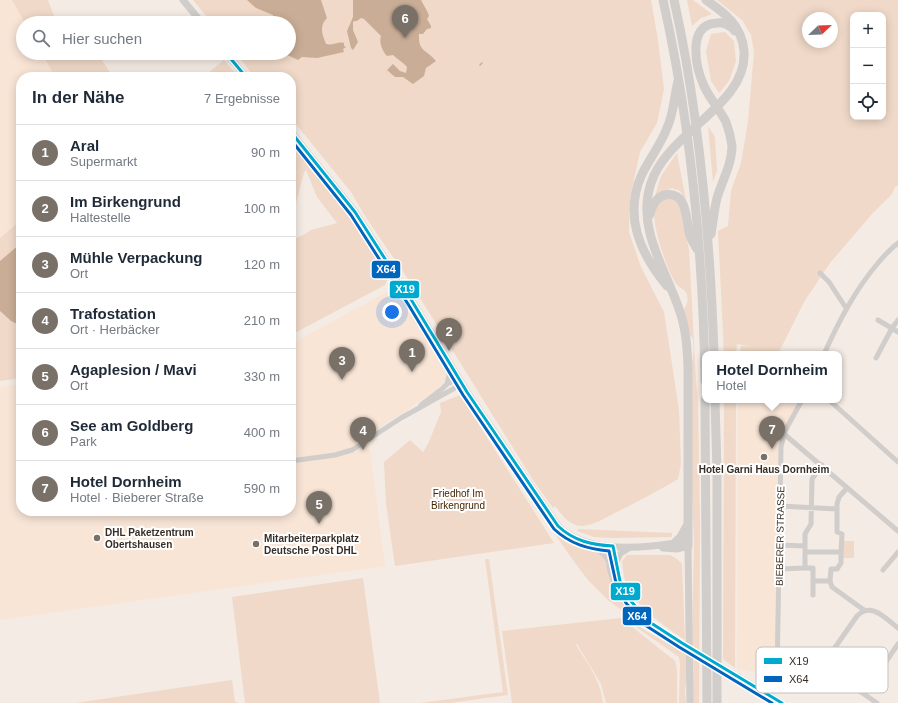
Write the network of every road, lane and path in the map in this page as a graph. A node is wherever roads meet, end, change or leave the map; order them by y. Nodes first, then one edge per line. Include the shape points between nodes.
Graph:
1 (183, 0) edge
2 (663, 0) edge
3 (674, 0) edge
4 (706, 0) edge
5 (196, 16) edge
6 (744, 50) junction
7 (232, 60) edge
8 (242, 72) edge
9 (679, 79) junction
10 (296, 138) edge
11 (647, 221) junction
12 (898, 243) edge
13 (709, 250) junction
14 (699, 255) junction
15 (820, 273) dead end
16 (675, 297) junction
17 (846, 308) junction
18 (878, 320) dead end
19 (898, 320) edge
20 (892, 328) junction
21 (898, 332) edge
22 (704, 351) edge
23 (714, 351) edge
24 (825, 351) edge
25 (876, 358) dead end
26 (448, 361) junction
27 (461, 381) junction
28 (447, 384) junction
29 (705, 403) edge
30 (715, 403) edge
31 (800, 403) edge
32 (832, 403) edge
33 (419, 407) junction
34 (784, 434) junction
35 (296, 459) edge
36 (898, 462) edge
37 (822, 466) junction
38 (847, 488) junction
39 (780, 506) junction
40 (812, 507) junction
41 (838, 509) junction
42 (688, 522) junction
43 (898, 531) edge
44 (591, 544) junction
45 (613, 546) junction
46 (676, 546) junction
47 (688, 546) junction
48 (780, 546) junction
49 (805, 546) junction
50 (631, 547) junction
51 (805, 552) junction
52 (841, 552) junction
53 (898, 552) edge
54 (688, 560) junction
55 (613, 566) junction
56 (805, 568) junction
57 (779, 569) junction
58 (883, 570) dead end
59 (813, 581) junction
60 (830, 581) junction
61 (813, 595) dead end
62 (864, 610) junction
63 (898, 628) edge
64 (898, 644) edge
65 (778, 647) edge
66 (835, 647) edge
67 (888, 659) edge
68 (756, 688) edge
69 (765, 693) edge
70 (864, 694) edge
71 (690, 703) edge
72 (707, 703) edge
73 (717, 703) edge
74 (782, 703) edge
75 (877, 703) edge

1 - 5 main road
2 - 9 highway
3 - 13 highway via 698,133
4 - 6 highway via 734,24 741,36
6 - 11 highway via 742,73 732,91 679,141 659,165 648,194
6 - 13 highway via 736,32 725,24 713,23 705,27 696,40 695,51 701,77 730,134 729,164 717,200
7 - 8 main road
9 - 14 highway
9 - 16 highway via 671,118 642,175 637,188 634,211 642,250
10 - 26 main road via 355,212
11 - 14 highway via 659,198 667,195 676,196 683,204 689,234
11 - 16 highway via 652,241
12 - 17 street via 869,274
13 - 23 highway
14 - 22 highway
15 - 17 street
16 - 42 highway via 683,320 688,350
17 - 24 street
18 - 20 street
19 - 20 street
20 - 21 street
20 - 25 street
26 - 27 main road
26 - 28 street
27 - 28 street
27 - 33 street
27 - 44 main road via 554,521 568,534
28 - 33 street
29 - 72 highway
30 - 73 highway
31 - 34 street, BIEBERER STRASSE
32 - 36 street
33 - 35 street via 352,450 335,455
34 - 37 street
34 - 39 street, BIEBERER STRASSE
37 - 38 street
37 - 40 street via 812,479
38 - 41 street via 839,498
38 - 43 street
39 - 40 street
39 - 48 street, BIEBERER STRASSE
40 - 41 street
40 - 49 street via 811,524 805,534
41 - 52 street via 837,532 842,534
42 - 46 highway
42 - 47 highway
44 - 45 main road
44 - 55 street via 604,554
45 - 50 main road
45 - 55 street
46 - 47 main road via 680,543
46 - 50 main road
46 - 54 main road
47 - 54 main road
48 - 49 street
48 - 57 street, BIEBERER STRASSE
49 - 51 street
50 - 55 street via 619,555
51 - 52 street
51 - 56 street
52 - 60 street via 841,563 837,569 831,569
53 - 58 street
54 - 71 main road
55 - 68 street via 630,600 648,621
56 - 57 street
56 - 59 street via 813,568
57 - 65 street, BIEBERER STRASSE
59 - 60 street
59 - 61 street
60 - 62 street via 832,587
62 - 63 street via 875,611
62 - 66 street
64 - 67 street
69 - 74 street
70 - 75 street

